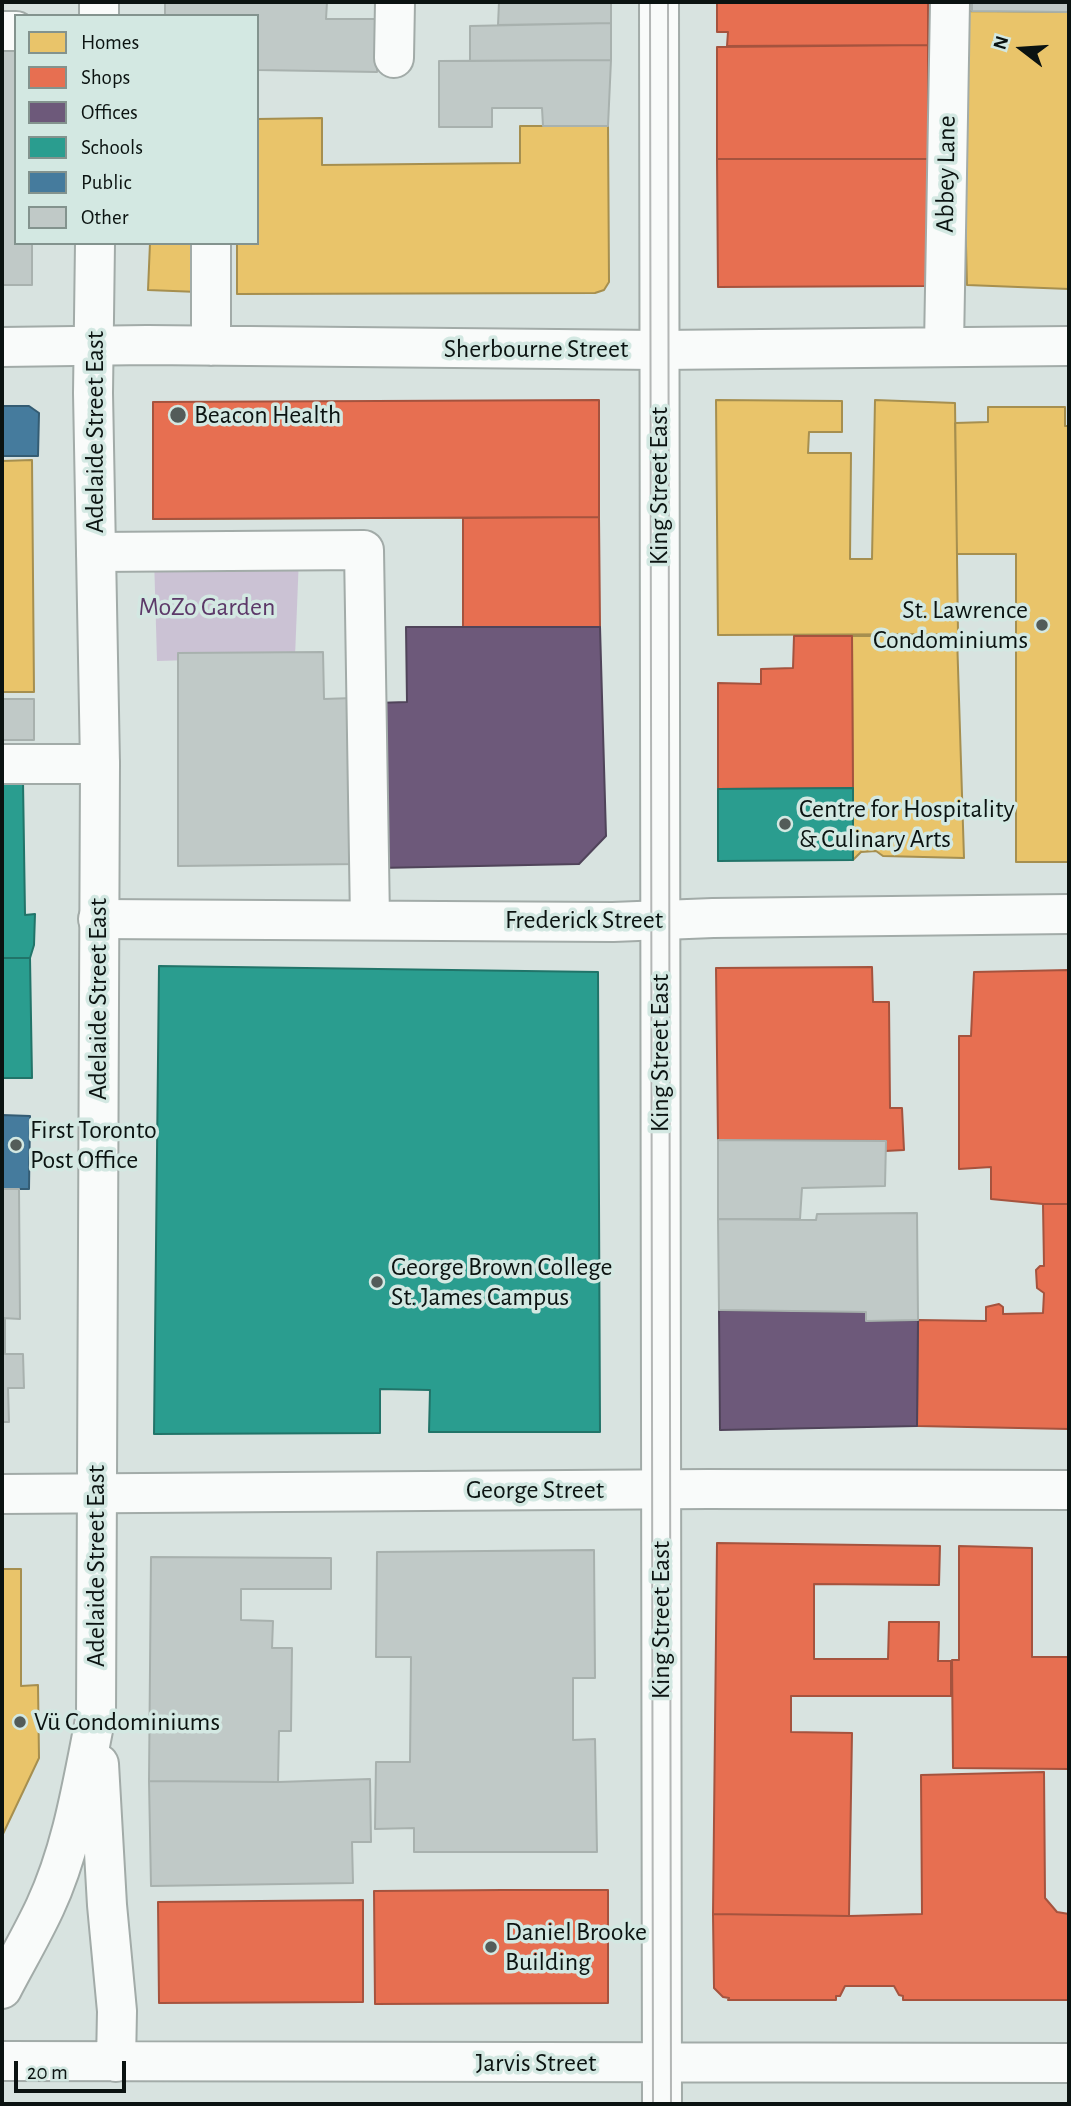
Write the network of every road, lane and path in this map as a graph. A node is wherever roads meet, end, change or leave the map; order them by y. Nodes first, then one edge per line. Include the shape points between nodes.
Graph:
1 (395, 2) edge
2 (659, 2) edge
3 (950, 2) edge
4 (394, 58) dead end
5 (95, 245) edge
6 (211, 245) edge
7 (94, 346) junction
8 (211, 346) junction
9 (944, 346) junction
10 (1069, 346) edge
11 (2, 347) edge
12 (659, 349) junction
13 (96, 552) junction
14 (2, 764) edge
15 (100, 764) junction
16 (1069, 914) edge
17 (98, 919) junction
18 (370, 920) junction
19 (660, 921) junction
20 (661, 1489) junction
21 (1069, 1490) edge
22 (96, 1492) junction
23 (2, 1494) edge
24 (96, 1715) junction
25 (2, 1989) edge
26 (2, 2061) edge
27 (116, 2062) junction
28 (1069, 2063) edge
29 (662, 2064) junction
30 (662, 2104) edge

1 - 4 main road
2 - 12 main road, King Street East
3 - 9 main road, Abbey Lane
5 - 7 main road, Adelaide Street East
6 - 8 main road
7 - 8 main road, Sherbourne Street
7 - 11 main road, Sherbourne Street
7 - 13 main road, Adelaide Street East
8 - 12 main road, Sherbourne Street
9 - 10 main road, Sherbourne Street
9 - 12 main road, Sherbourne Street
12 - 19 main road, King Street East
13 - 15 main road, Adelaide Street East
13 - 18 main road via 364,550
14 - 15 main road
15 - 17 main road, Adelaide Street East
16 - 19 main road, Frederick Street
17 - 18 main road, Frederick Street
17 - 22 main road, Adelaide Street East
18 - 19 main road, Frederick Street
19 - 20 main road, King Street East
20 - 21 main road, George Street
20 - 22 main road, George Street
20 - 29 main road, King Street East
22 - 23 main road, George Street
22 - 24 main road, Adelaide Street East
24 - 25 main road, Adelaide Street East via 64,1856 46,1906
24 - 27 main road via 117,2011
26 - 27 main road, Jarvis Street
27 - 29 main road, Jarvis Street
28 - 29 main road, Jarvis Street
29 - 30 main road, King Street East

